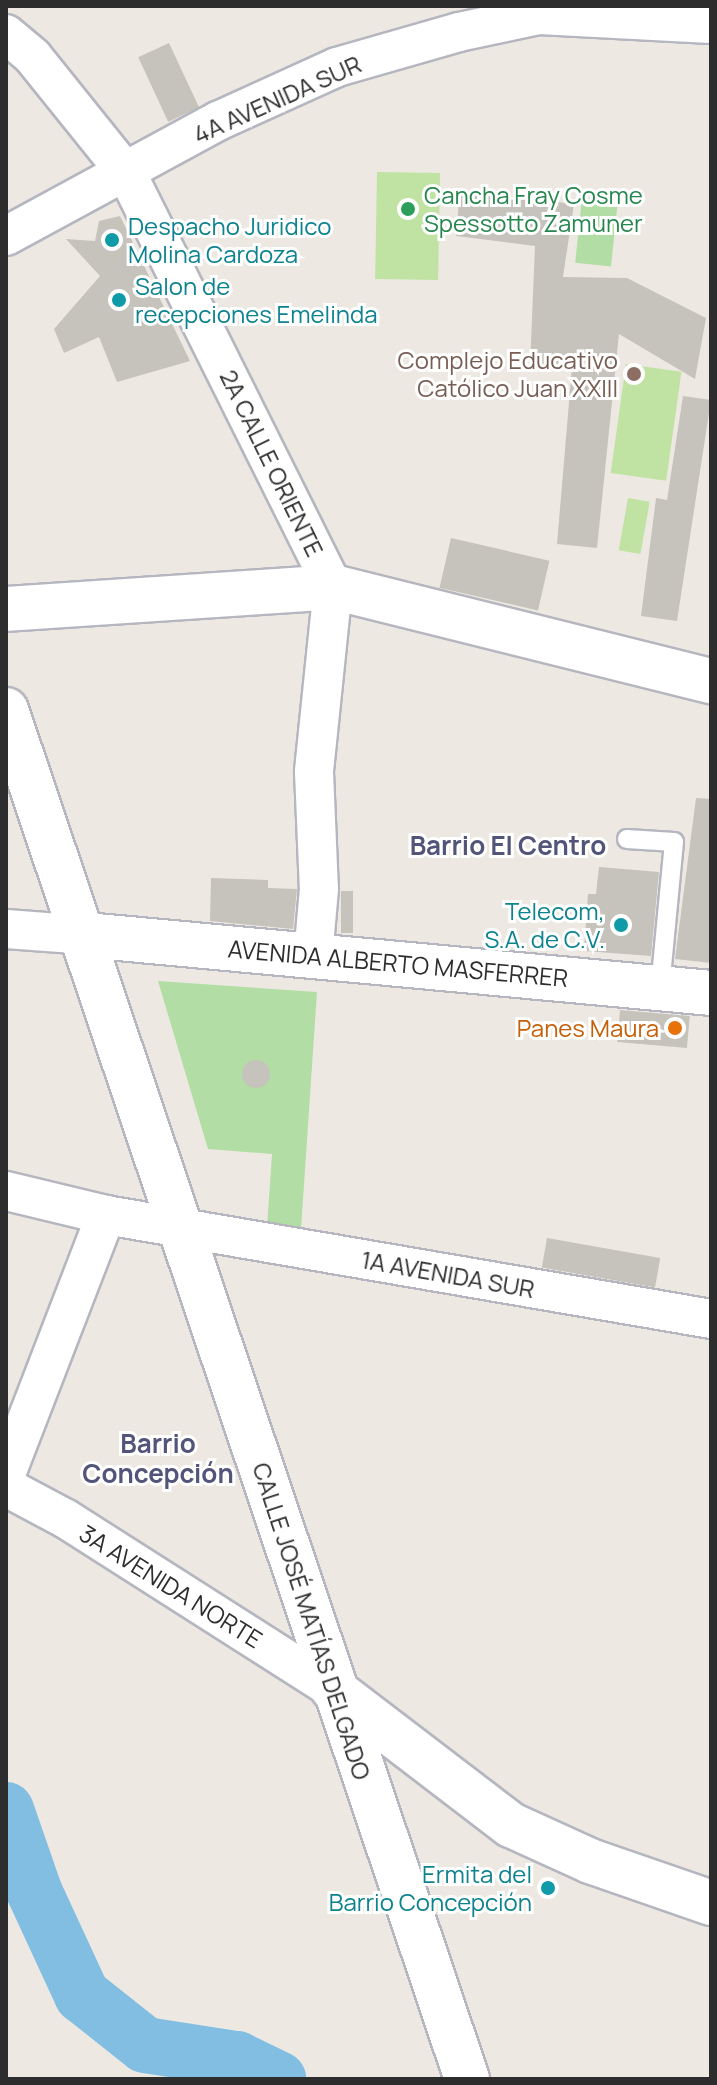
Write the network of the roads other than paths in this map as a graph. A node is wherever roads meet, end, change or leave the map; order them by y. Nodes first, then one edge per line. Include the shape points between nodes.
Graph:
1 (539, 11) edge
2 (627, 12) edge
3 (711, 24) edge
4 (6, 34) edge
5 (127, 174) junction
6 (6, 236) edge
7 (333, 587) junction
8 (6, 609) edge
9 (711, 681) edge
10 (6, 710) edge
11 (627, 839) dead end
12 (6, 929) edge
13 (86, 935) junction
14 (313, 956) junction
15 (660, 988) junction
16 (711, 993) edge
17 (6, 1191) edge
18 (106, 1215) junction
19 (184, 1229) junction
20 (711, 1319) edge
21 (6, 1474) edge
22 (6, 1487) edge
23 (333, 1689) junction
24 (711, 1903) edge
25 (467, 2079) edge

1 - 2 street, 4A AVENIDA SUR
1 - 5 street, 4A AVENIDA SUR via 337,67 218,121
2 - 3 street, 4A AVENIDA SUR
4 - 5 street, 2A CALLE ORIENTE via 33,57
5 - 6 street, 4A AVENIDA SUR
5 - 7 street, 2A CALLE ORIENTE
7 - 8 main road
7 - 9 main road
7 - 14 street, 2A CALLE ORIENTE via 314,772 319,889
10 - 13 main road, CALLE JOSÉ MATÍAS DELGADO
11 - 15 lane via 674,842
12 - 13 street
13 - 14 main road, AVENIDA ALBERTO MASFERRER
13 - 19 main road, CALLE JOSÉ MATÍAS DELGADO
14 - 15 main road, AVENIDA ALBERTO MASFERRER
15 - 16 main road, AVENIDA ALBERTO MASFERRER
17 - 18 street, 1A AVENIDA SUR
18 - 19 street, 1A AVENIDA SUR
18 - 21 street
19 - 20 street, 1A AVENIDA SUR
19 - 23 main road, CALLE JOSÉ MATÍAS DELGADO
22 - 23 street, 3A AVENIDA NORTE via 66,1519
23 - 24 main road via 511,1825 590,1861
23 - 25 main road, CALLE JOSÉ MATÍAS DELGADO

